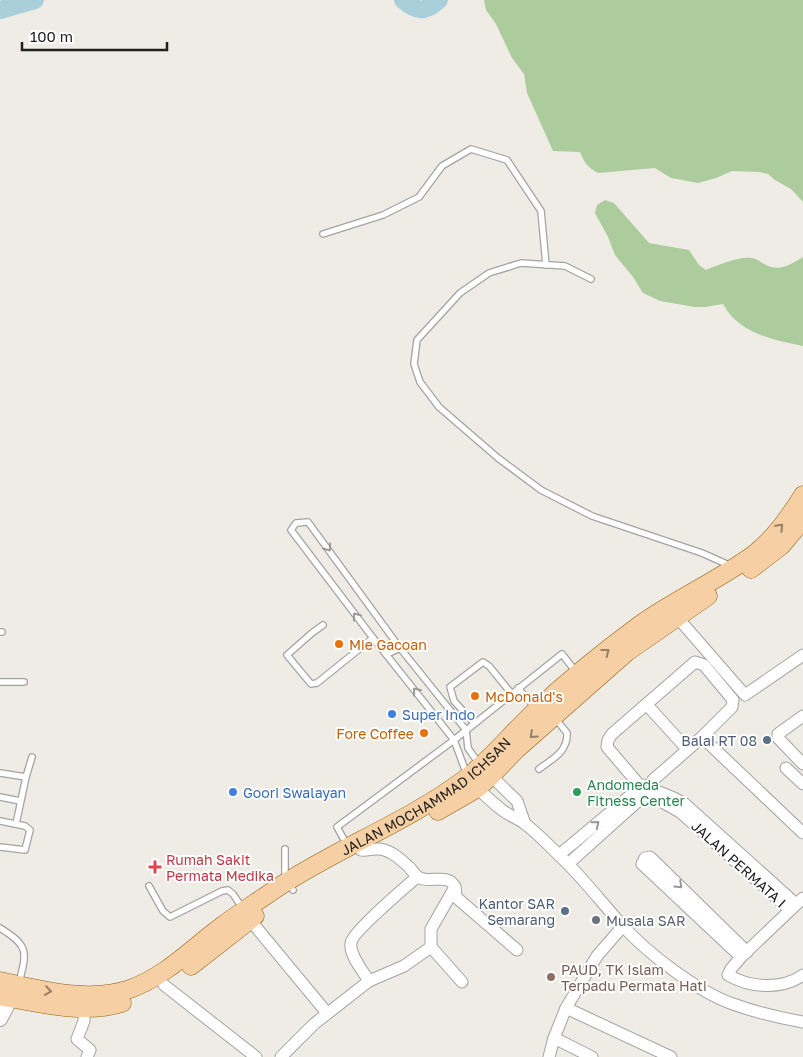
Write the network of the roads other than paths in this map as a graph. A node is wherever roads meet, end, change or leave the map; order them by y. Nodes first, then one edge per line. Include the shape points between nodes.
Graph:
1 (324, 234) dead end
2 (546, 265) junction
3 (591, 279) dead end
4 (803, 495) edge
5 (803, 520) edge
6 (733, 567) junction
7 (677, 617) junction
8 (323, 625) dead end
9 (647, 629) junction
10 (373, 638) junction
11 (400, 648) junction
12 (387, 654) junction
13 (803, 655) edge
14 (577, 674) junction
15 (0, 682) edge
16 (24, 682) dead end
17 (518, 688) junction
18 (511, 693) junction
19 (647, 705) junction
20 (536, 710) junction
21 (803, 716) edge
22 (554, 717) junction
23 (474, 723) junction
24 (466, 730) junction
25 (702, 737) junction
26 (454, 740) junction
27 (687, 749) junction
28 (32, 757) dead end
29 (803, 764) edge
30 (786, 768) dead end
31 (539, 769) dead end
32 (0, 773) edge
33 (26, 777) junction
34 (479, 777) junction
35 (803, 784) edge
36 (645, 786) junction
37 (0, 797) edge
38 (20, 801) junction
39 (0, 821) edge
40 (16, 824) junction
41 (525, 824) junction
42 (803, 833) edge
43 (0, 847) edge
44 (353, 848) junction
45 (285, 849) dead end
46 (559, 856) junction
47 (568, 864) junction
48 (417, 877) junction
49 (149, 886) dead end
50 (290, 886) junction
51 (454, 887) junction
52 (796, 904) edge
53 (694, 906) junction
54 (247, 915) junction
55 (623, 926) junction
56 (0, 928) edge
57 (431, 947) junction
58 (517, 950) dead end
59 (744, 954) junction
60 (803, 976) edge
61 (0, 980) edge
62 (369, 981) junction
63 (462, 982) dead end
64 (164, 985) junction
65 (10, 993) edge
66 (84, 1008) junction
67 (566, 1008) junction
68 (327, 1013) junction
69 (0, 1019) edge
70 (803, 1022) edge
71 (554, 1038) junction
72 (668, 1056) edge
73 (87, 1057) edge
74 (256, 1057) edge
75 (281, 1057) edge
76 (549, 1057) edge
77 (592, 1057) edge

1 - 2 lane via 382,215 419,197 442,166 471,149 507,160 541,211
2 - 3 lane via 565,266
2 - 6 lane via 521,263 489,273 460,293 417,340 414,364 420,382 439,407 498,458 542,490 592,516 702,553
6 -> 4 main road, JALAN MOCHAMMAD ICHSAN via 754,554 786,520
5 - 7 main road, JALAN MOCHAMMAD ICHSAN via 764,560
6 - 9 main road, JALAN MOCHAMMAD ICHSAN
7 - 9 main road, JALAN MOCHAMMAD ICHSAN
7 - 13 street via 745,695
8 - 10 lane via 288,655 311,684 317,683
14 -> 9 main road, JALAN MOCHAMMAD ICHSAN
9 - 22 main road, JALAN MOCHAMMAD ICHSAN via 627,652
10 -> 11 lane via 291,530 296,523 308,522
10 - 12 lane
11 - 12 lane
11 - 24 lane
26 -> 12 lane
14 - 17 lane via 562,654
14 - 20 main road, JALAN MOCHAMMAD ICHSAN
15 - 16 lane
17 - 18 lane
17 - 20 lane
18 - 23 lane
18 - 23 lane via 483,662 450,687 454,701
19 - 25 street via 695,662 704,665 733,702 732,707
19 - 27 street
19 - 36 street via 608,740 607,747 619,763
20 - 34 main road, JALAN MOCHAMMAD ICHSAN
21 - 29 street via 778,734 778,738
22 - 31 lane via 567,734 567,742 562,752
22 -> 34 main road, JALAN MOCHAMMAD ICHSAN
23 - 24 lane
24 - 26 lane
24 - 34 lane via 468,748
25 - 27 street
25 - 42 street
26 - 34 lane
26 - 44 lane via 337,827
27 - 36 street
28 - 33 lane
30 - 35 street
32 - 33 lane
33 - 38 lane
34 - 41 street via 502,811
34 - 41 street via 517,801
34 - 44 main road, JALAN MOCHAMMAD ICHSAN
46 -> 36 street
36 - 47 street
36 - 52 street, JALAN PERMATA I via 683,808
37 - 38 lane
38 - 40 lane
39 - 40 lane
40 - 43 lane via 30,830 25,850
41 - 46 street
44 - 48 street via 384,850 412,869
44 - 50 main road, JALAN MOCHAMMAD ICHSAN
45 - 50 lane via 284,872
46 - 47 street
47 - 55 street
48 - 51 street via 428,881 445,879
48 - 62 street via 364,924 352,939 352,953
49 - 54 lane via 163,912 170,917 228,890
50 - 54 main road, JALAN MOCHAMMAD ICHSAN
51 - 57 street via 431,929
51 - 58 street via 458,898
52 - 59 street
53 -> 53 street via 642,864 645,858 650,857
53 - 59 street
54 - 64 main road, JALAN MOCHAMMAD ICHSAN
65 -> 54 main road, JALAN MOCHAMMAD ICHSAN via 108,995 127,990 162,974 222,926
54 - 68 street
55 - 67 street via 597,956
55 - 70 street via 681,975 710,993 732,1004
56 - 65 lane via 18,939 25,952
57 - 62 street via 404,966
57 - 63 street
59 - 60 street via 728,975 740,981 774,986
61 - 65 main road, JALAN MOCHAMMAD ICHSAN
62 - 68 street
64 - 66 main road, JALAN MOCHAMMAD ICHSAN via 117,1005
64 - 74 street
65 - 66 main road, JALAN MOCHAMMAD ICHSAN
65 - 69 street
66 - 73 street via 84,1021 77,1039 90,1050
67 - 71 street
67 - 72 street
68 - 75 street
71 - 76 street
71 - 77 street

